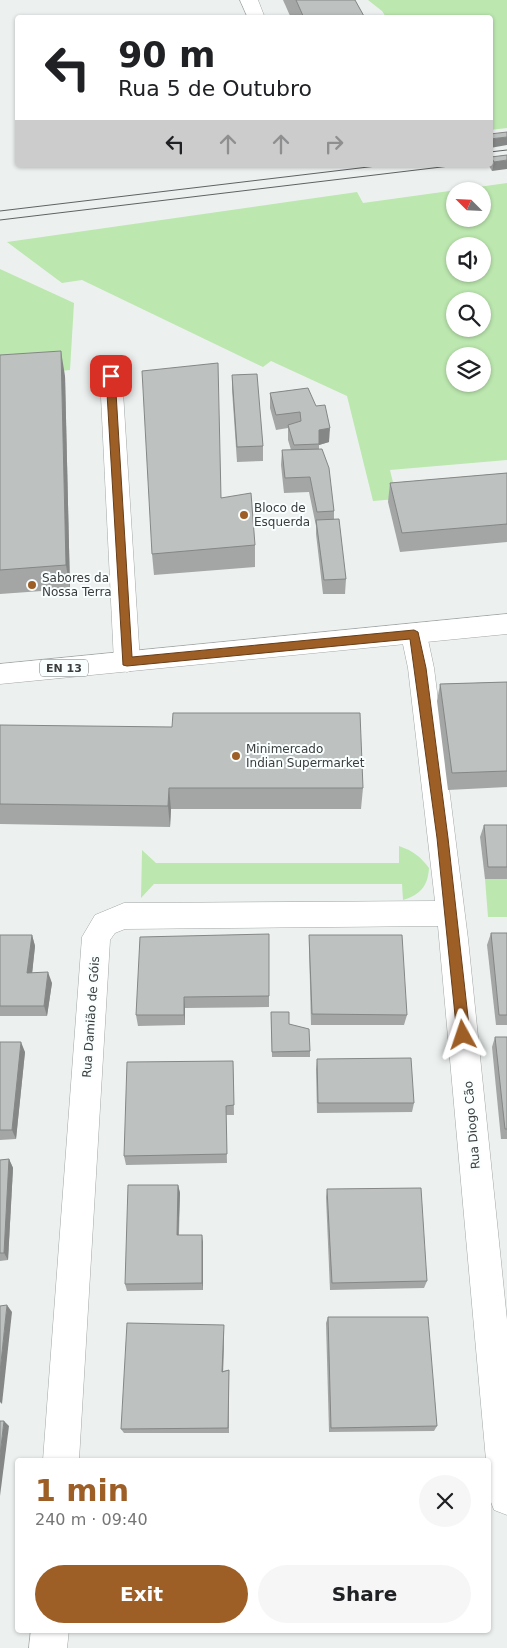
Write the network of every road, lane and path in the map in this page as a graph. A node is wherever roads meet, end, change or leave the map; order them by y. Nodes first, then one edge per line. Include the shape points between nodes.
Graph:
1 (249, 0) edge
2 (256, 15) edge
3 (111, 376) dead end
4 (507, 624) edge
5 (414, 634) junction
6 (127, 662) junction
7 (0, 674) edge
8 (451, 913) junction
9 (61, 1458) edge
10 (507, 1497) edge
11 (50, 1633) edge
12 (48, 1648) edge

1 - 2 street
3 - 6 street
4 - 5 street, EN 13
5 - 6 street, EN 13
5 - 8 street, Rua Diogo Cão
6 - 7 street, EN 13
8 - 9 street, Rua Damião de Góis via 124,916 105,924 96,937
8 - 10 street, Rua Diogo Cão
11 - 12 street

